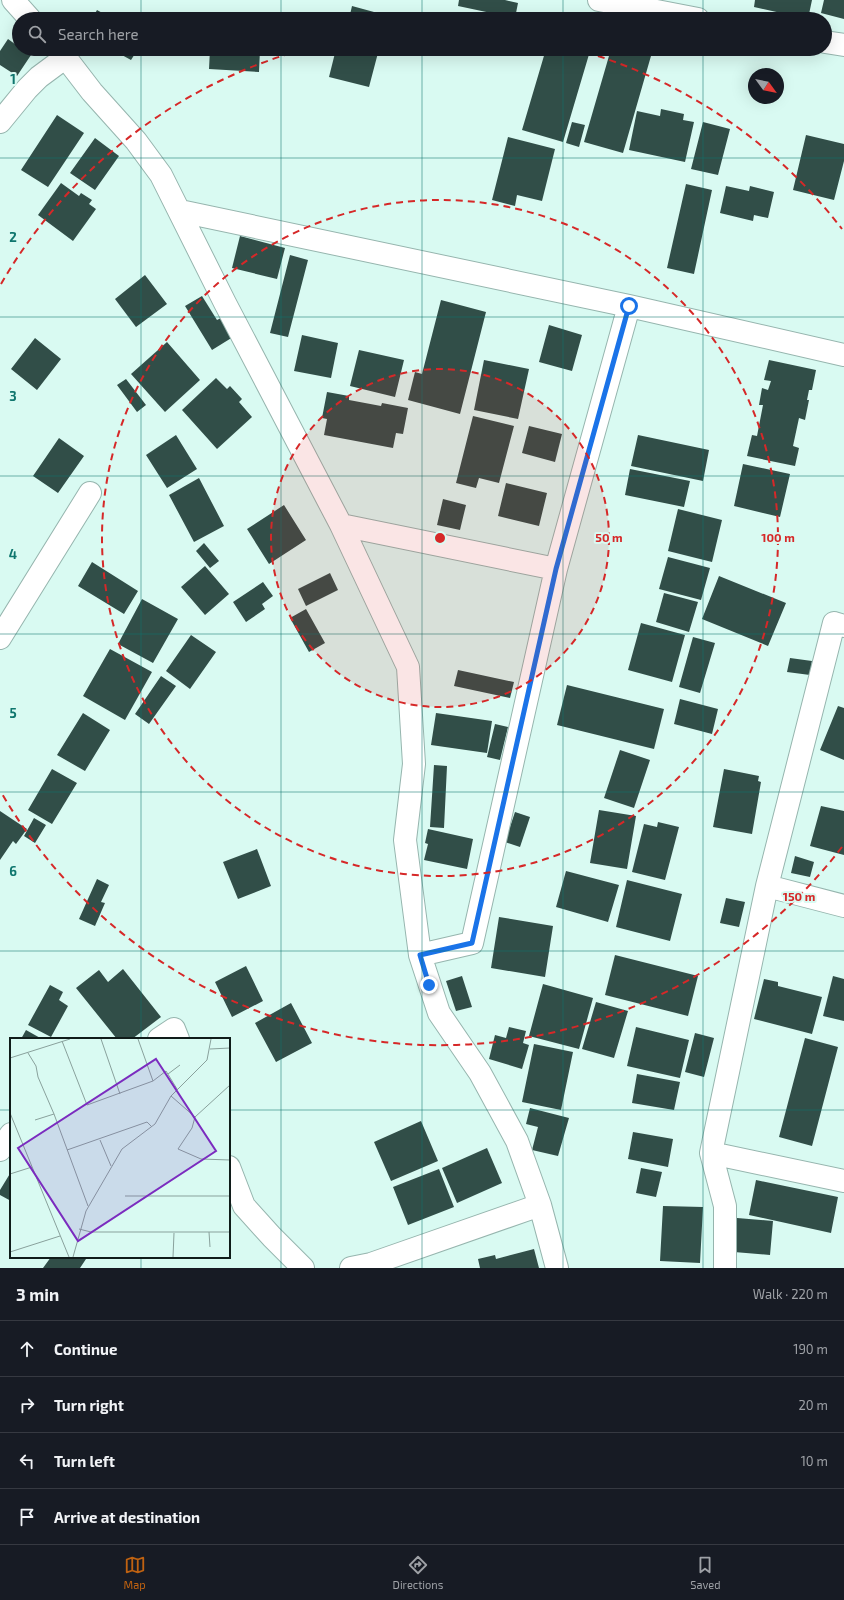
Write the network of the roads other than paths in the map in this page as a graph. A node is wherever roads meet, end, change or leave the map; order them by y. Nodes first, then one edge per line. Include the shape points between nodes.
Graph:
1 (13, 0) edge
2 (599, 0) edge
3 (666, 6) edge
4 (24, 12) edge
5 (681, 12) edge
6 (832, 43) edge
7 (844, 45) edge
8 (60, 56) edge
9 (65, 56) edge
10 (0, 122) edge
11 (180, 211) junction
12 (629, 306) junction
13 (844, 355) edge
14 (90, 493) dead end
15 (341, 525) junction
16 (556, 569) junction
17 (844, 626) edge
18 (0, 638) edge
19 (767, 886) junction
20 (844, 906) edge
21 (420, 955) junction
22 (160, 1038) edge
23 (178, 1038) edge
24 (10, 1135) edge
25 (0, 1150) edge
26 (711, 1153) junction
27 (230, 1170) edge
28 (844, 1181) edge
29 (540, 1205) junction
30 (304, 1268) edge
31 (351, 1268) edge
32 (557, 1268) edge
33 (725, 1268) edge

1 - 4 street
2 - 3 street
3 - 5 street
6 - 7 street
8 - 10 street via 18,97
9 - 11 street via 92,92 141,146 161,175
11 - 12 street
11 - 15 street
12 - 13 street
12 - 16 street
14 - 18 street
15 - 16 street
15 - 21 street via 408,667 414,764 405,840
16 - 21 street via 472,943
17 - 19 street via 834,623
19 - 20 street
19 - 26 street
21 - 29 street via 439,1013 480,1073 517,1141
22 - 23 street via 174,1029
24 - 25 street
26 - 28 street
26 - 33 street via 724,1206
27 - 30 street via 244,1206
29 - 31 street via 370,1264
29 - 32 street

